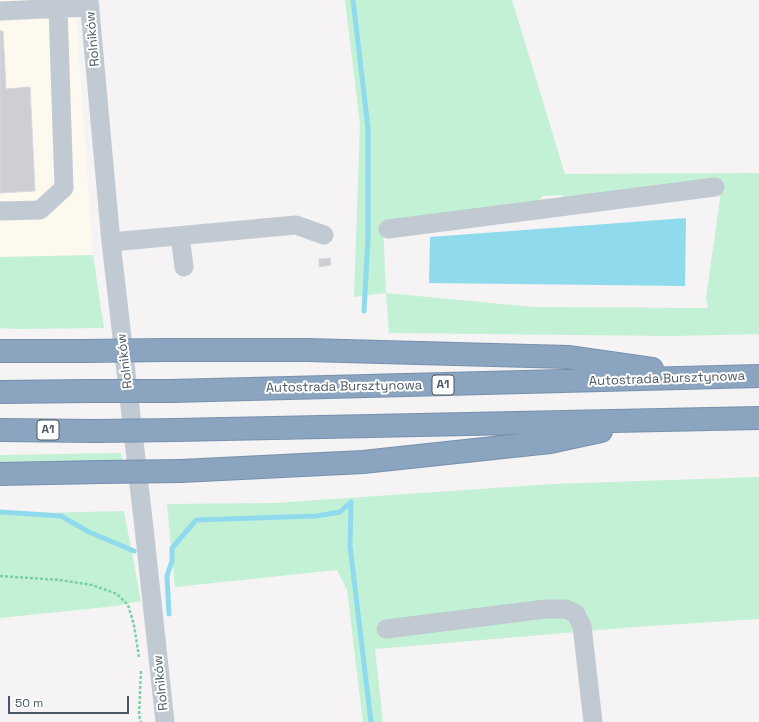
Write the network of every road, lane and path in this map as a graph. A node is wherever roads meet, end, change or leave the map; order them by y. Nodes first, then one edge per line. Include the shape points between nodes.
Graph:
1 (90, 3) edge
2 (58, 8) junction
3 (0, 11) edge
4 (715, 187) dead end
5 (0, 212) edge
6 (388, 229) dead end
7 (324, 235) dead end
8 (180, 236) junction
9 (111, 242) junction
10 (184, 267) dead end
11 (0, 351) edge
12 (759, 376) edge
13 (715, 378) junction
14 (0, 392) edge
15 (759, 418) edge
16 (651, 421) junction
17 (0, 430) edge
18 (0, 474) edge
19 (0, 576) edge
20 (386, 629) dead end
21 (140, 663) dead end
22 (140, 670) dead end
23 (141, 722) edge
24 (165, 722) edge
25 (593, 722) edge

1 - 2 street
1 - 9 street, Rolników
2 - 3 street
2 - 5 street via 64,188 40,210
4 - 6 street via 554,202
7 - 8 street via 296,225
8 - 9 street
8 - 10 street
9 - 24 street, Rolników
11 - 13 highway, bridge via 307,350 568,357
12 - 13 highway, Autostrada Bursztynowa / A1
13 - 14 highway, Autostrada Bursztynowa / A1, bridge via 171,391
15 - 16 highway, A1
16 - 17 highway, A1, bridge via 176,430
16 - 18 highway, bridge via 542,443 363,462 181,471
19 - 21 path via 60,580 92,585 117,594 128,605
20 - 25 street via 566,608 576,614 582,626
22 - 23 path

